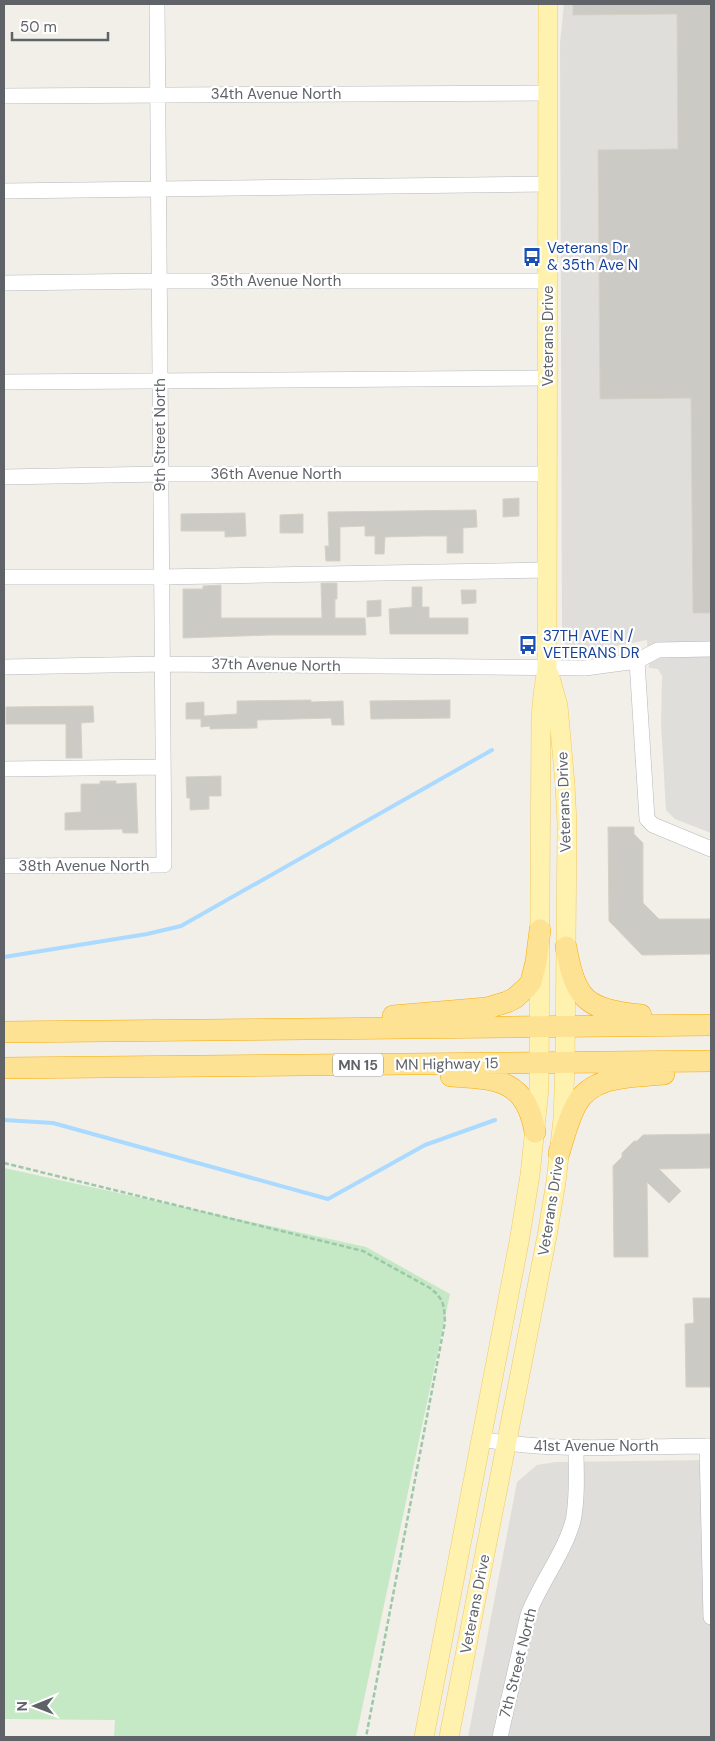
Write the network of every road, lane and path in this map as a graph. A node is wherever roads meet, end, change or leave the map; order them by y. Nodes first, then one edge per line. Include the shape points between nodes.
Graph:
1 (157, 4) edge
2 (548, 4) edge
3 (548, 93) junction
4 (158, 95) junction
5 (4, 96) edge
6 (548, 184) junction
7 (158, 189) junction
8 (4, 191) edge
9 (548, 280) junction
10 (159, 281) junction
11 (4, 283) edge
12 (548, 378) junction
13 (160, 380) junction
14 (4, 382) edge
15 (161, 474) junction
16 (548, 474) junction
17 (4, 476) edge
18 (547, 570) junction
19 (4, 577) edge
20 (161, 577) junction
21 (711, 649) edge
22 (637, 661) junction
23 (162, 664) junction
24 (4, 667) edge
25 (548, 668) junction
26 (163, 767) junction
27 (4, 769) edge
28 (711, 849) edge
29 (164, 865) joint
30 (4, 866) edge
31 (540, 930) junction
32 (566, 947) junction
33 (711, 1024) edge
34 (539, 1027) junction
35 (565, 1027) junction
36 (262, 1030) junction
37 (4, 1032) edge
38 (711, 1061) edge
39 (540, 1063) junction
40 (565, 1063) junction
41 (299, 1065) junction
42 (4, 1068) edge
43 (711, 1069) edge
44 (535, 1132) junction
45 (559, 1153) junction
46 (4, 1162) edge
47 (481, 1440) junction
48 (506, 1444) junction
49 (709, 1446) edge
50 (576, 1447) junction
51 (711, 1617) edge
52 (366, 1737) edge
53 (424, 1737) edge
54 (450, 1737) edge
55 (500, 1737) edge

1 - 4 street, 9th Street North
2 - 3 main road, Veterans Drive
3 - 4 street, 34th Avenue North
3 - 6 main road, Veterans Drive
4 - 5 street, 34th Avenue North
4 - 7 street, 9th Street North
6 - 7 street
6 - 9 main road, Veterans Drive
7 - 8 street
7 - 10 street, 9th Street North
9 - 10 street, 35th Avenue North
9 - 12 main road, Veterans Drive
10 - 11 street, 35th Avenue North
10 - 13 street, 9th Street North
12 - 13 street
12 - 16 main road, Veterans Drive
13 - 14 street
13 - 15 street, 9th Street North
15 - 16 street, 36th Avenue North
15 - 17 street, 36th Avenue North
15 - 20 street, 9th Street North
16 - 18 main road, Veterans Drive
18 - 20 street
18 - 25 main road, Veterans Drive
19 - 20 street
20 - 23 street, 9th Street North
21 - 22 street, 37th Avenue North via 658,650
22 - 25 street, 37th Avenue North via 585,668
22 - 28 street via 647,819 653,825
23 - 24 street, 37th Avenue North
23 - 25 street, 37th Avenue North
23 - 26 street, 9th Street North
25 - 31 main road, Veterans Drive via 541,718
25 - 32 main road, Veterans Drive via 558,706 565,784
26 - 27 street
26 - 29 street, 9th Street North
29 - 30 street, 38th Avenue North
31 - 34 main road, Veterans Drive
31 - 36 highway via 531,982 522,993 507,1002 487,1008
32 - 33 highway via 574,982 587,1000 596,1006 620,1013
32 - 35 main road, Veterans Drive
33 - 35 highway
34 - 35 highway
34 - 36 highway
34 - 39 main road, Veterans Drive
35 - 40 main road, Veterans Drive
36 - 37 highway
38 - 40 highway, MN Highway 15 / MN 15
39 - 40 highway, MN Highway 15 / MN 15
39 - 41 highway, MN Highway 15 / MN 15
39 - 44 main road, Veterans Drive
40 - 45 main road, Veterans Drive
41 - 42 highway, MN Highway 15 / MN 15
41 - 44 highway via 496,1080 520,1094 532,1114
43 - 45 highway via 622,1078 590,1088 575,1106
44 - 47 main road, Veterans Drive via 523,1217
45 - 48 main road, Veterans Drive via 547,1236
46 - 52 path via 363,1251 430,1288 442,1301 445,1322
47 - 48 street, 41st Avenue North
47 - 53 main road, Veterans Drive
48 - 50 street, 41st Avenue North
48 - 54 main road, Veterans Drive
49 - 50 street, 41st Avenue North
49 - 51 street
50 - 55 street, 7th Street North via 573,1520 528,1615

